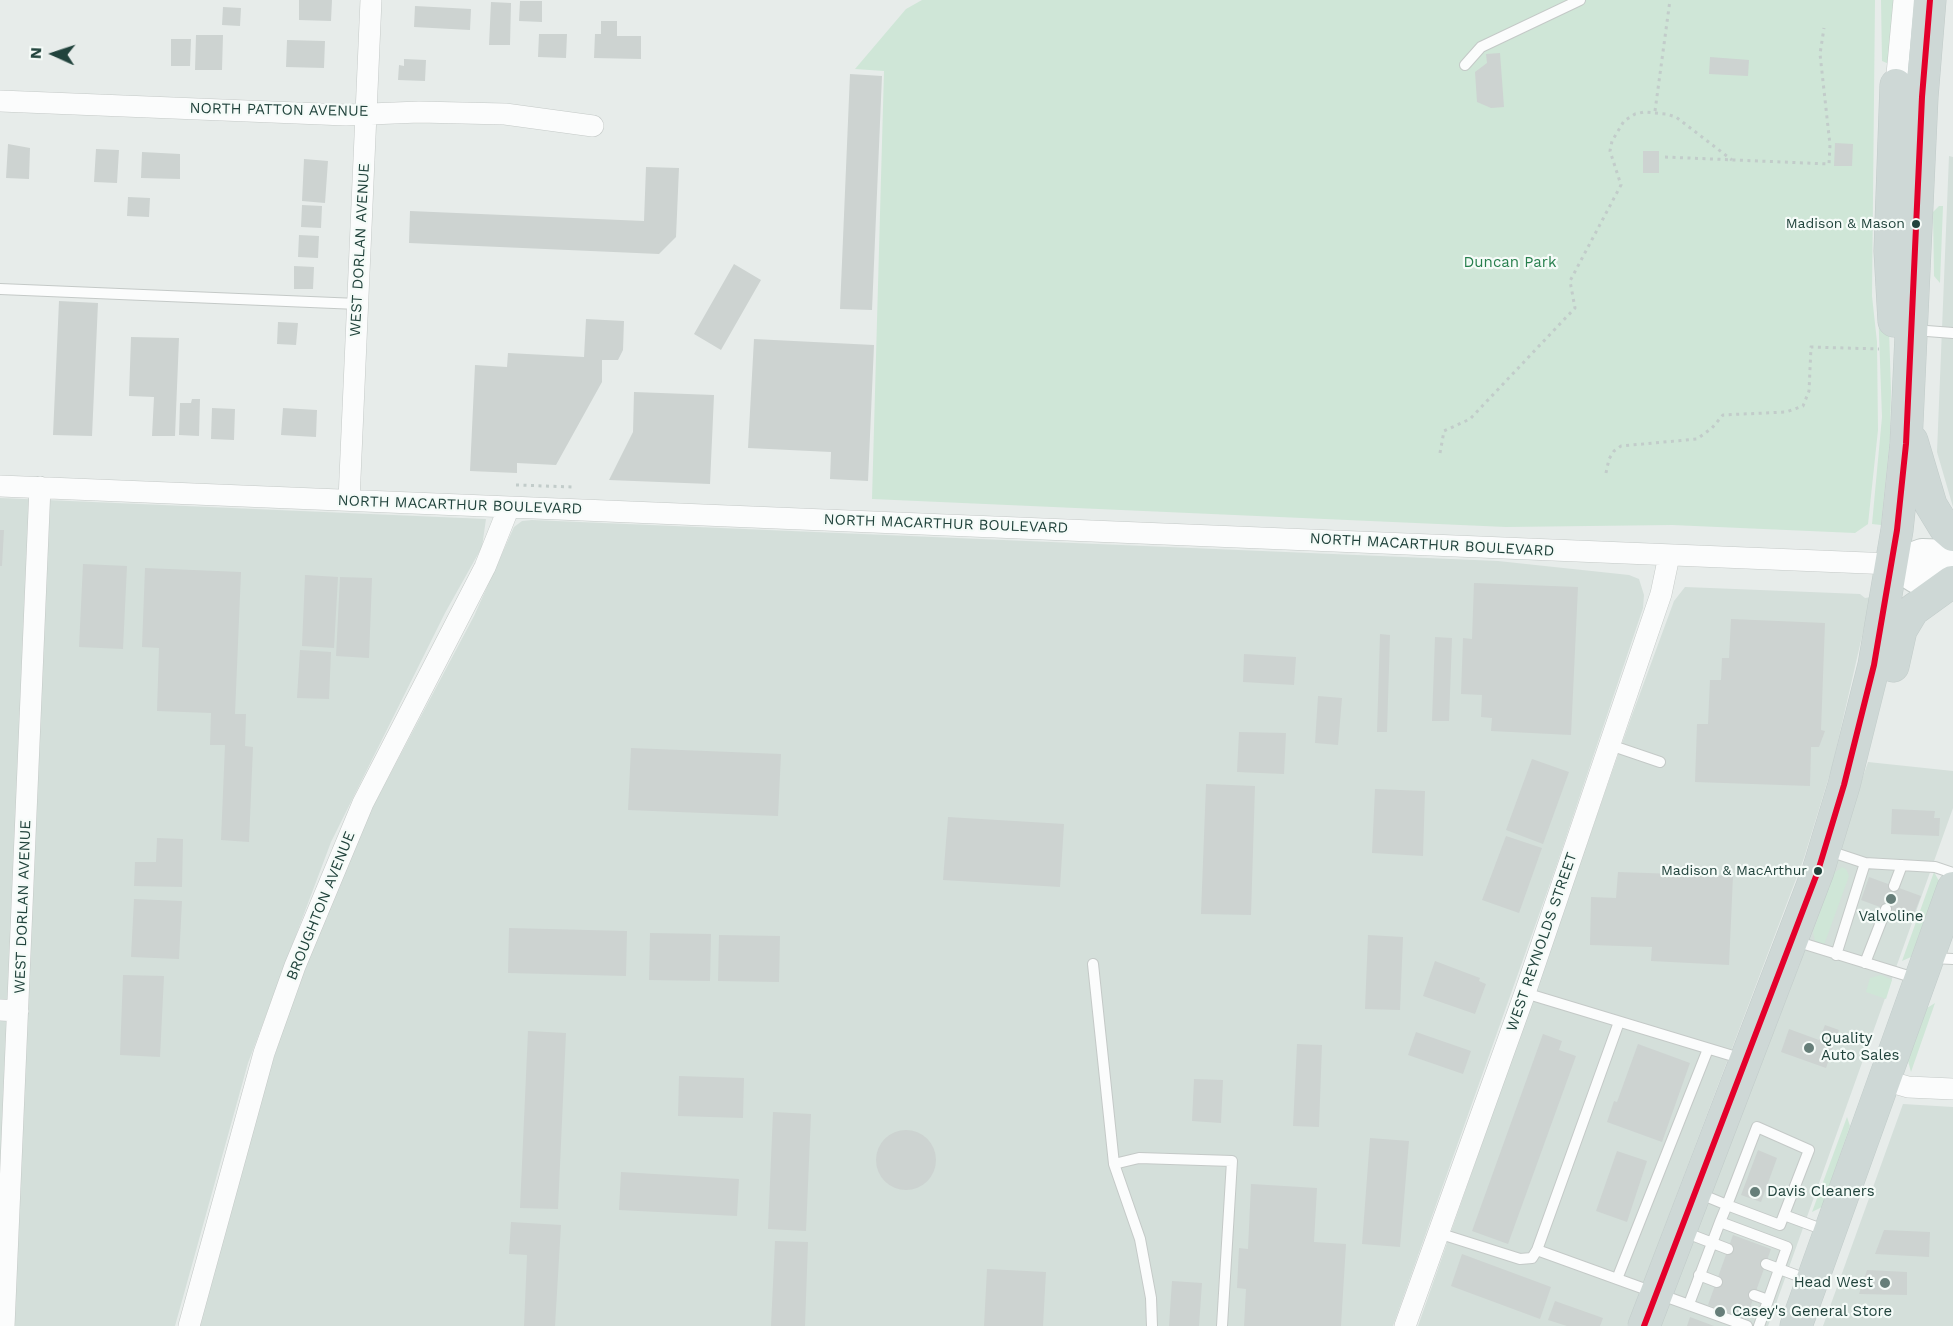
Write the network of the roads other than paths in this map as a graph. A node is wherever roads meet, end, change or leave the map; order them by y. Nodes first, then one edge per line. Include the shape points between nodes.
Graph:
1 (371, 0) edge
2 (1581, 0) edge
3 (1904, 0) edge
4 (1930, 0) edge
5 (1465, 64) dead end
6 (1896, 85) joint
7 (0, 101) edge
8 (367, 113) junction
9 (593, 126) dead end
10 (0, 289) edge
11 (358, 304) junction
12 (1911, 330) junction
13 (1953, 333) edge
14 (1907, 425) junction
15 (0, 486) edge
16 (40, 487) junction
17 (349, 500) junction
18 (509, 507) junction
19 (1953, 535) edge
20 (1953, 554) edge
21 (1669, 555) junction
22 (1892, 564) junction
23 (1953, 582) edge
24 (1610, 745) junction
25 (1660, 762) dead end
26 (1844, 785) junction
27 (1825, 850) junction
28 (1865, 863) junction
29 (1902, 865) junction
30 (1953, 873) edge
31 (1894, 886) dead end
32 (1953, 888) edge
33 (1886, 909) dead end
34 (1792, 940) junction
35 (1836, 955) junction
36 (1865, 963) junction
37 (1093, 964) dead end
38 (1934, 966) edge
39 (1525, 993) junction
40 (9, 1010) edge
41 (1619, 1022) junction
42 (1708, 1049) junction
43 (1746, 1060) junction
44 (1884, 1080) junction
45 (1953, 1089) edge
46 (1114, 1164) junction
47 (1695, 1191) junction
48 (1726, 1205) junction
49 (1784, 1215) junction
50 (1720, 1222) junction
51 (1680, 1231) junction
52 (1830, 1232) junction
53 (1438, 1233) junction
54 (1712, 1243) junction
55 (1728, 1249) dead end
56 (1537, 1250) junction
57 (1766, 1264) dead end
58 (1779, 1269) junction
59 (1699, 1275) junction
60 (1617, 1279) junction
61 (1812, 1281) junction
62 (1717, 1282) dead end
63 (1657, 1292) junction
64 (1754, 1295) dead end
65 (1768, 1300) junction
66 (1689, 1304) junction
67 (4, 1326) edge
68 (189, 1326) edge
69 (1152, 1326) edge
70 (1222, 1326) edge
71 (1405, 1326) edge
72 (1644, 1326) edge
73 (1747, 1326) edge
74 (1759, 1326) edge
75 (1796, 1326) edge

1 - 8 street, WEST DORLAN AVENUE
2 - 5 lane via 1480,47
3 - 6 street
4 - 12 main road
6 - 14 main road via 1890,251 1892,306
7 - 8 street, NORTH PATTON AVENUE
8 - 9 street, NORTH PATTON AVENUE via 505,114
8 - 11 street, WEST DORLAN AVENUE
10 - 11 lane
11 - 17 street, WEST DORLAN AVENUE
12 - 13 lane
12 - 14 main road
14 - 19 main road via 1931,505
14 - 22 main road
15 - 16 street, NORTH MACARTHUR BOULEVARD
16 - 17 street, NORTH MACARTHUR BOULEVARD
16 - 40 street, WEST DORLAN AVENUE
17 - 18 street, NORTH MACARTHUR BOULEVARD
18 - 21 street, NORTH MACARTHUR BOULEVARD
18 - 68 street, BROUGHTON AVENUE via 485,567 363,803 295,966 264,1053
20 - 22 main road, NORTH MACARTHUR BOULEVARD via 1922,553
21 - 22 street, NORTH MACARTHUR BOULEVARD
21 - 24 street, WEST REYNOLDS STREET via 1661,594
22 - 23 main road, NORTH MACARTHUR BOULEVARD via 1916,579
22 - 26 main road via 1874,665
23 - 26 main road via 1913,610 1901,630 1885,705 1869,745
24 - 25 lane
24 - 39 street, WEST REYNOLDS STREET
26 - 27 main road
27 - 28 lane
27 - 34 main road
28 - 29 lane
28 - 35 lane
29 - 30 lane via 1935,867
29 - 31 lane
32 - 38 main road
33 - 36 lane
34 - 35 lane
34 - 43 main road
35 - 36 lane
36 - 38 lane
37 - 46 lane
38 - 44 main road
39 - 41 lane
39 - 53 street, WEST REYNOLDS STREET
40 - 67 street, WEST DORLAN AVENUE
41 - 42 lane
41 - 56 lane
42 - 43 lane
42 - 60 lane
43 - 47 main road
44 - 45 street via 1908,1087
44 - 52 main road
46 - 69 lane via 1140,1239
46 - 70 lane via 1139,1158 1233,1161
47 - 48 lane
47 - 51 main road
48 - 49 lane via 1780,1225
48 - 49 lane via 1756,1127 1809,1150
48 - 50 lane
49 - 52 lane
50 - 54 lane
50 - 58 lane via 1787,1247
51 - 54 lane
51 - 63 main road
52 - 61 main road
53 - 56 lane via 1520,1259 1532,1258
53 - 71 street, WEST REYNOLDS STREET
54 - 55 lane
54 - 59 lane
56 - 60 lane
57 - 58 lane
58 - 61 lane
58 - 65 lane
59 - 62 lane
59 - 66 lane
60 - 63 lane
61 - 75 main road
63 - 66 lane
63 - 72 main road
64 - 65 lane
65 - 74 lane
66 - 73 lane

